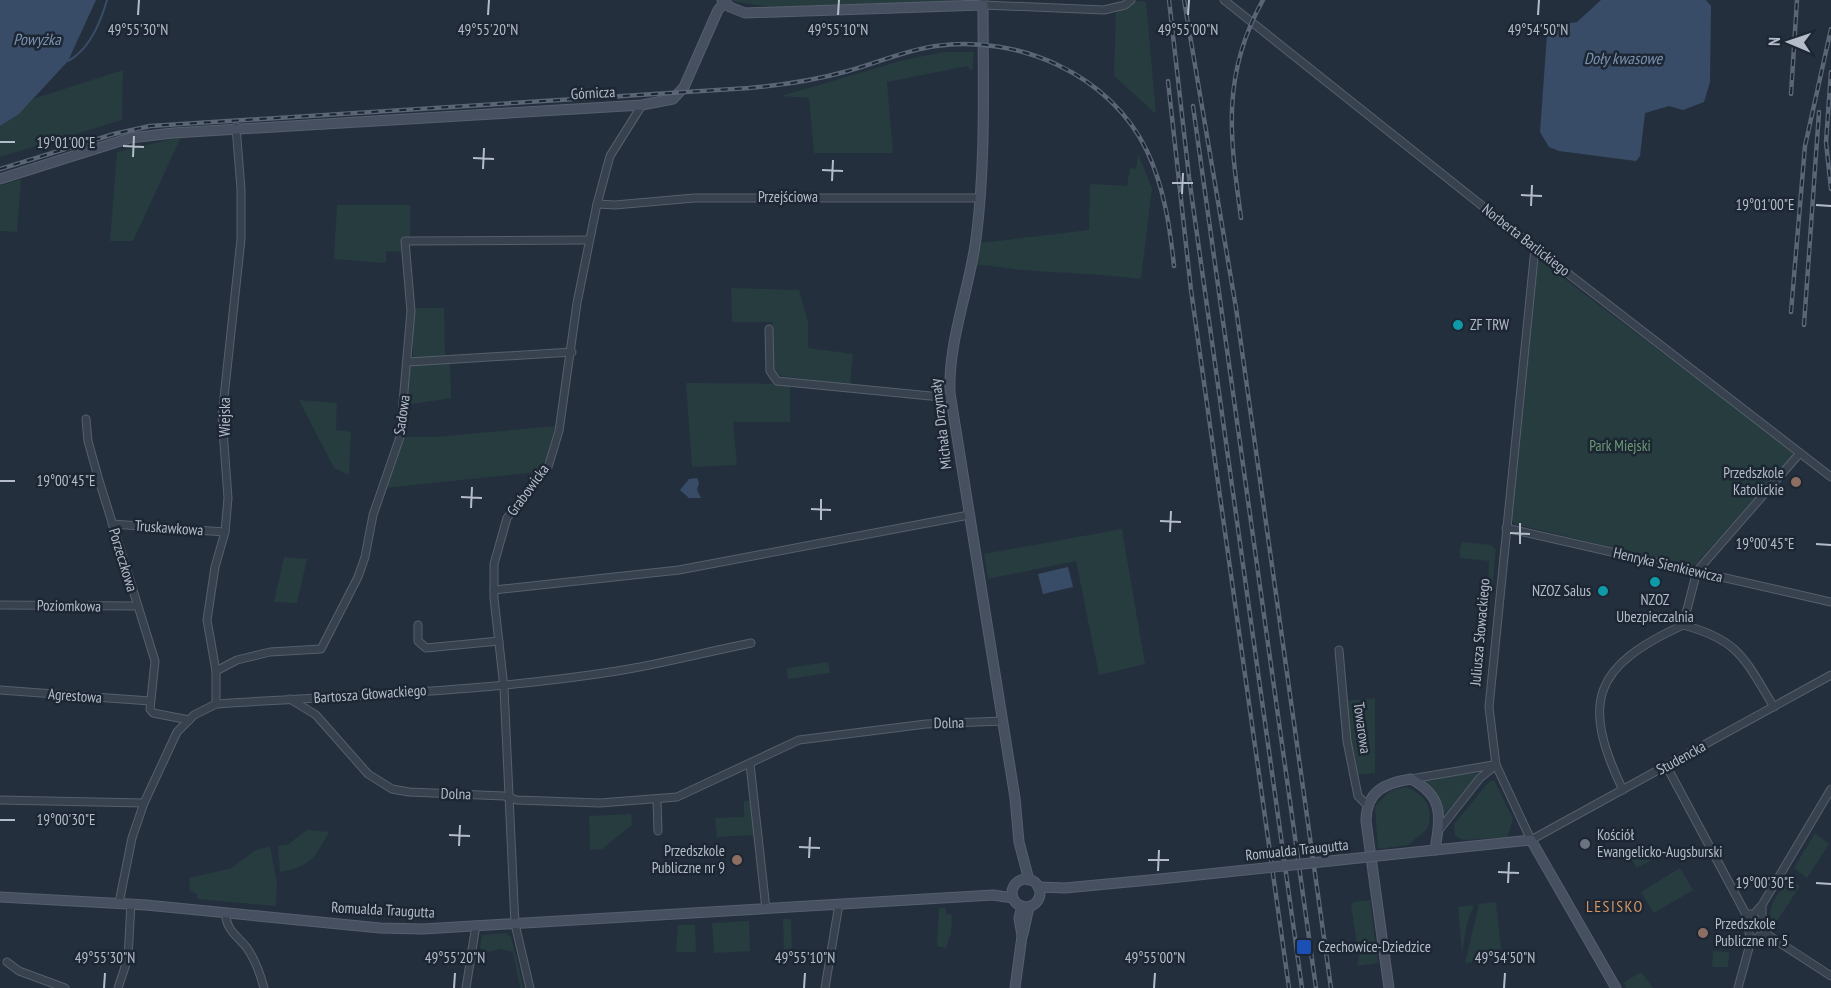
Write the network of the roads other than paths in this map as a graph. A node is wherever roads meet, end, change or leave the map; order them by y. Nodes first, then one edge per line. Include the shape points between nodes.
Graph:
1 (1131, 0) edge
2 (1224, 0) edge
3 (723, 2) edge
4 (983, 3) edge
5 (642, 105) junction
6 (236, 127) junction
7 (0, 179) edge
8 (980, 198) junction
9 (597, 204) junction
10 (588, 240) junction
11 (1535, 248) junction
12 (769, 329) dead end
13 (572, 352) junction
14 (408, 362) junction
15 (951, 398) junction
16 (86, 419) dead end
17 (1800, 453) junction
18 (1831, 477) edge
19 (969, 515) junction
20 (112, 524) junction
21 (1506, 528) junction
22 (225, 532) junction
23 (1697, 571) junction
24 (494, 590) junction
25 (1831, 602) edge
26 (0, 605) edge
27 (137, 606) junction
28 (418, 625) dead end
29 (1683, 625) junction
30 (499, 641) junction
31 (751, 643) dead end
32 (1339, 650) dead end
33 (216, 671) junction
34 (1831, 675) edge
35 (503, 683) junction
36 (0, 690) edge
37 (290, 699) junction
38 (150, 701) junction
39 (216, 704) junction
40 (1774, 707) junction
41 (189, 720) junction
42 (1003, 721) junction
43 (750, 764) junction
44 (1496, 765) junction
45 (1667, 767) junction
46 (1411, 779) junction
47 (1831, 789) edge
48 (1623, 790) junction
49 (510, 798) junction
50 (0, 800) edge
51 (657, 800) junction
52 (144, 803) junction
53 (1368, 806) junction
54 (658, 831) dead end
55 (1438, 831) junction
56 (1531, 840) junction
57 (1435, 850) junction
58 (1024, 880) junction
59 (1039, 892) junction
60 (1013, 894) junction
61 (0, 897) edge
62 (119, 903) junction
63 (131, 903) junction
64 (839, 904) junction
65 (1762, 905) junction
66 (1025, 907) junction
67 (766, 909) junction
68 (226, 913) junction
69 (1746, 914) junction
70 (515, 924) junction
71 (476, 926) junction
72 (1767, 935) junction
73 (1750, 944) junction
74 (8, 962) dead end
75 (1831, 976) edge
76 (65, 988) edge
77 (118, 988) edge
78 (264, 988) edge
79 (466, 988) edge
80 (530, 988) edge
81 (825, 988) edge
82 (1015, 988) edge
83 (1389, 988) edge
84 (1616, 988) edge
85 (1737, 988) edge

1 - 4 street, Górnicza via 1104,10
2 - 11 street, Norberta Barlickiego
3 - 4 street, Górnicza via 745,13
3 - 5 street, Górnicza via 684,87 674,99
4 - 8 street, Michała Drzymały
5 - 6 street, Górnicza
5 - 9 street, Grabowicka via 610,156
6 - 7 street, Górnicza via 130,138
6 - 22 street, Wiejska via 241,239 222,416 228,498
8 - 9 street, Przejściowa via 694,198 615,206
8 - 15 street, Michała Drzymały via 976,240 951,359
9 - 10 street, Grabowicka
10 - 13 street, Grabowicka
10 - 14 street, Sadowa via 405,241 411,310
11 - 17 street, Norberta Barlickiego
11 - 21 street, Juliusza Słowackiego
12 - 15 street via 770,371 777,381
13 - 14 street
13 - 24 street, Grabowicka via 554,449 548,466 507,518 494,564
14 - 33 street, Sadowa via 400,437 373,515 361,567 332,623 326,644 314,651 270,652 237,660
15 - 19 street, Michała Drzymały
16 - 20 street, Porzeczkowa via 88,441
17 - 18 street, Norberta Barlickiego
17 - 23 street
19 - 24 street via 679,570
19 - 42 street, Michała Drzymały
20 - 22 street, Truskawkowa
20 - 27 street, Porzeczkowa
21 - 23 street, Henryka Sienkiewicza
21 - 44 street, Juliusza Słowackiego via 1489,708
22 - 33 street, Wiejska via 207,620
23 - 25 street, Henryka Sienkiewicza
23 - 29 street
24 - 30 street, Grabowicka
26 - 27 street, Poziomkowa
27 - 38 street, Porzeczkowa via 155,661
28 - 30 street via 418,641 426,648
29 - 40 street via 1714,633 1727,641 1744,657
29 - 48 street via 1630,654 1612,670 1603,688 1599,711 1602,742
30 - 35 street, Grabowicka
31 - 35 street, Bartosza Głowackiego via 618,671
32 - 53 street, Towarowa via 1347,741 1358,796
33 - 39 street, Wiejska
34 - 40 street, Studencka
35 - 37 street, Bartosza Głowackiego
35 - 49 street, Grabowicka
36 - 38 street, Agrestowa
37 - 39 street, Bartosza Głowackiego
37 - 49 street, Dolna via 316,716 369,774 392,789
38 - 41 street via 153,713
39 - 41 street, Bartosza Głowackiego
40 - 45 street, Studencka
41 - 52 street, Bartosza Głowackiego via 177,732
42 - 43 street, Dolna via 926,724 799,740
42 - 58 street, Michała Drzymały
43 - 51 street, Dolna via 689,794
43 - 67 street
44 - 46 street
44 - 55 street via 1480,778
44 - 56 street, Juliusza Słowackiego
45 - 48 street, Studencka
45 - 69 street
46 - 53 street via 1384,785
46 - 55 street via 1430,792 1437,803
47 - 65 street
48 - 56 street, Studencka
49 - 51 street, Dolna via 600,803
49 - 70 street, Grabowicka
50 - 52 street
51 - 54 street
52 - 62 street, Bartosza Głowackiego via 132,838
53 - 83 street via 1366,826
55 - 57 street
56 - 57 street, Romualda Traugutta
56 - 84 street, Juliusza Słowackiego
57 - 59 street, Romualda Traugutta, bridge
58 - 59 street
58 - 60 street
59 - 66 street
60 - 64 street, Romualda Traugutta
60 - 66 street
61 - 62 street, Romualda Traugutta
62 - 63 street, Romualda Traugutta
63 - 68 street, Romualda Traugutta
63 - 77 street via 128,958
64 - 67 street, Romualda Traugutta
64 - 81 street
65 - 69 street via 1754,914
65 - 72 street
66 - 82 street via 1019,918 1022,936
67 - 70 street, Romualda Traugutta
68 - 71 street, Romualda Traugutta via 380,928
68 - 78 street via 228,928 246,947
69 - 73 street
70 - 71 street, Romualda Traugutta
70 - 80 street, Grabowicka
71 - 79 street
72 - 73 street
72 - 75 street
73 - 85 street
74 - 76 street via 19,972

